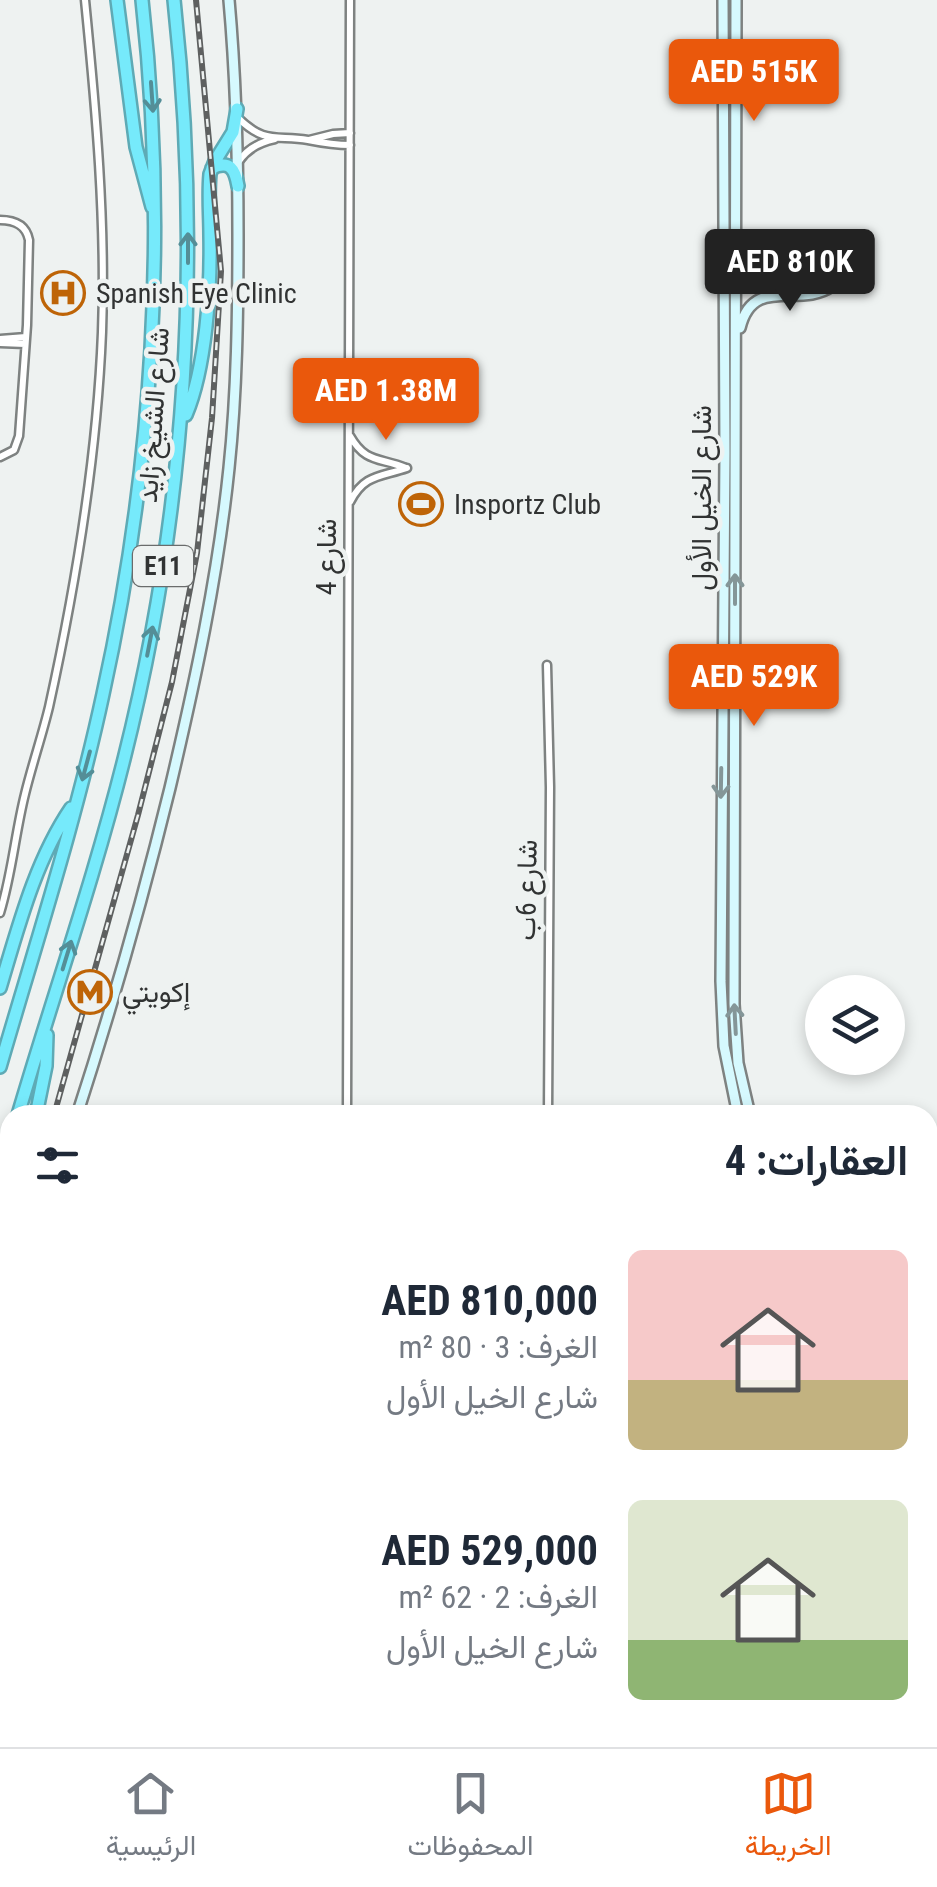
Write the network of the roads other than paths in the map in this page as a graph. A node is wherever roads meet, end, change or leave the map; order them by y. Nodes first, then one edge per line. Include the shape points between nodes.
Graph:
1 (85, 0) edge
2 (117, 0) edge
3 (142, 0) edge
4 (174, 0) edge
5 (229, 0) edge
6 (350, 0) edge
7 (724, 0) edge
8 (736, 0) edge
9 (237, 114) junction
10 (350, 133) junction
11 (279, 139) junction
12 (309, 140) junction
13 (350, 145) junction
14 (239, 161) junction
15 (212, 168) junction
16 (238, 186) junction
17 (154, 213) junction
18 (4, 220) edge
19 (736, 249) junction
20 (788, 286) dead end
21 (832, 286) dead end
22 (26, 340) junction
23 (0, 341) edge
24 (736, 346) junction
25 (182, 423) junction
26 (349, 434) junction
27 (0, 457) edge
28 (349, 503) junction
29 (547, 665) dead end
30 (77, 801) junction
31 (8, 882) junction
32 (0, 900) edge
33 (0, 913) edge
34 (0, 988) edge
35 (46, 1021) junction
36 (0, 1067) edge
37 (21, 1105) edge
38 (38, 1105) edge
39 (80, 1105) edge
40 (347, 1105) edge
41 (548, 1105) edge
42 (736, 1105) edge
43 (748, 1105) edge

1 - 31 street via 102,202 98,380 72,592
2 - 17 highway via 136,147
3 -> 17 highway, شارع الشيخ زايد / E11
25 -> 4 highway, شارع الشيخ زايد / E11 via 187,182
5 - 9 main road
6 - 10 street, شارع 4
7 -> 42 main road, شارع الخيل الأول via 721,981
8 - 19 main road, شارع الخيل الأول
9 - 11 street via 253,132
9 - 14 main road
9 - 15 highway
10 - 12 street
10 - 13 street, شارع 4
11 - 12 street
11 - 14 street via 257,144
12 - 13 street
13 - 26 street, شارع 4
14 - 16 main road
15 - 16 highway via 231,166
15 - 25 highway via 205,322 196,388
16 - 39 main road via 232,439 208,616 132,940
17 -> 30 highway, شارع الشيخ زايد / E11 via 151,350 136,509
18 - 22 street via 22,226 30,240
19 - 20 main road via 752,276
19 - 24 main road, شارع الخيل الأول
21 - 24 main road via 760,299 744,315
22 - 23 street
22 - 27 street via 19,436 14,450
43 -> 24 main road, شارع الخيل الأول via 734,1004
35 -> 25 highway, شارع الشيخ زايد / E11 via 137,703
26 - 28 street, شارع 4
26 - 28 street via 368,458 407,468 368,480
28 - 40 street, شارع 4
29 - 41 street, شارع 6ب
30 - 34 highway via 44,859
30 - 36 highway, شارع الشيخ زايد / E11
31 - 32 street
31 - 33 street
35 - 37 highway, شارع الشيخ زايد / E11
35 - 38 highway

